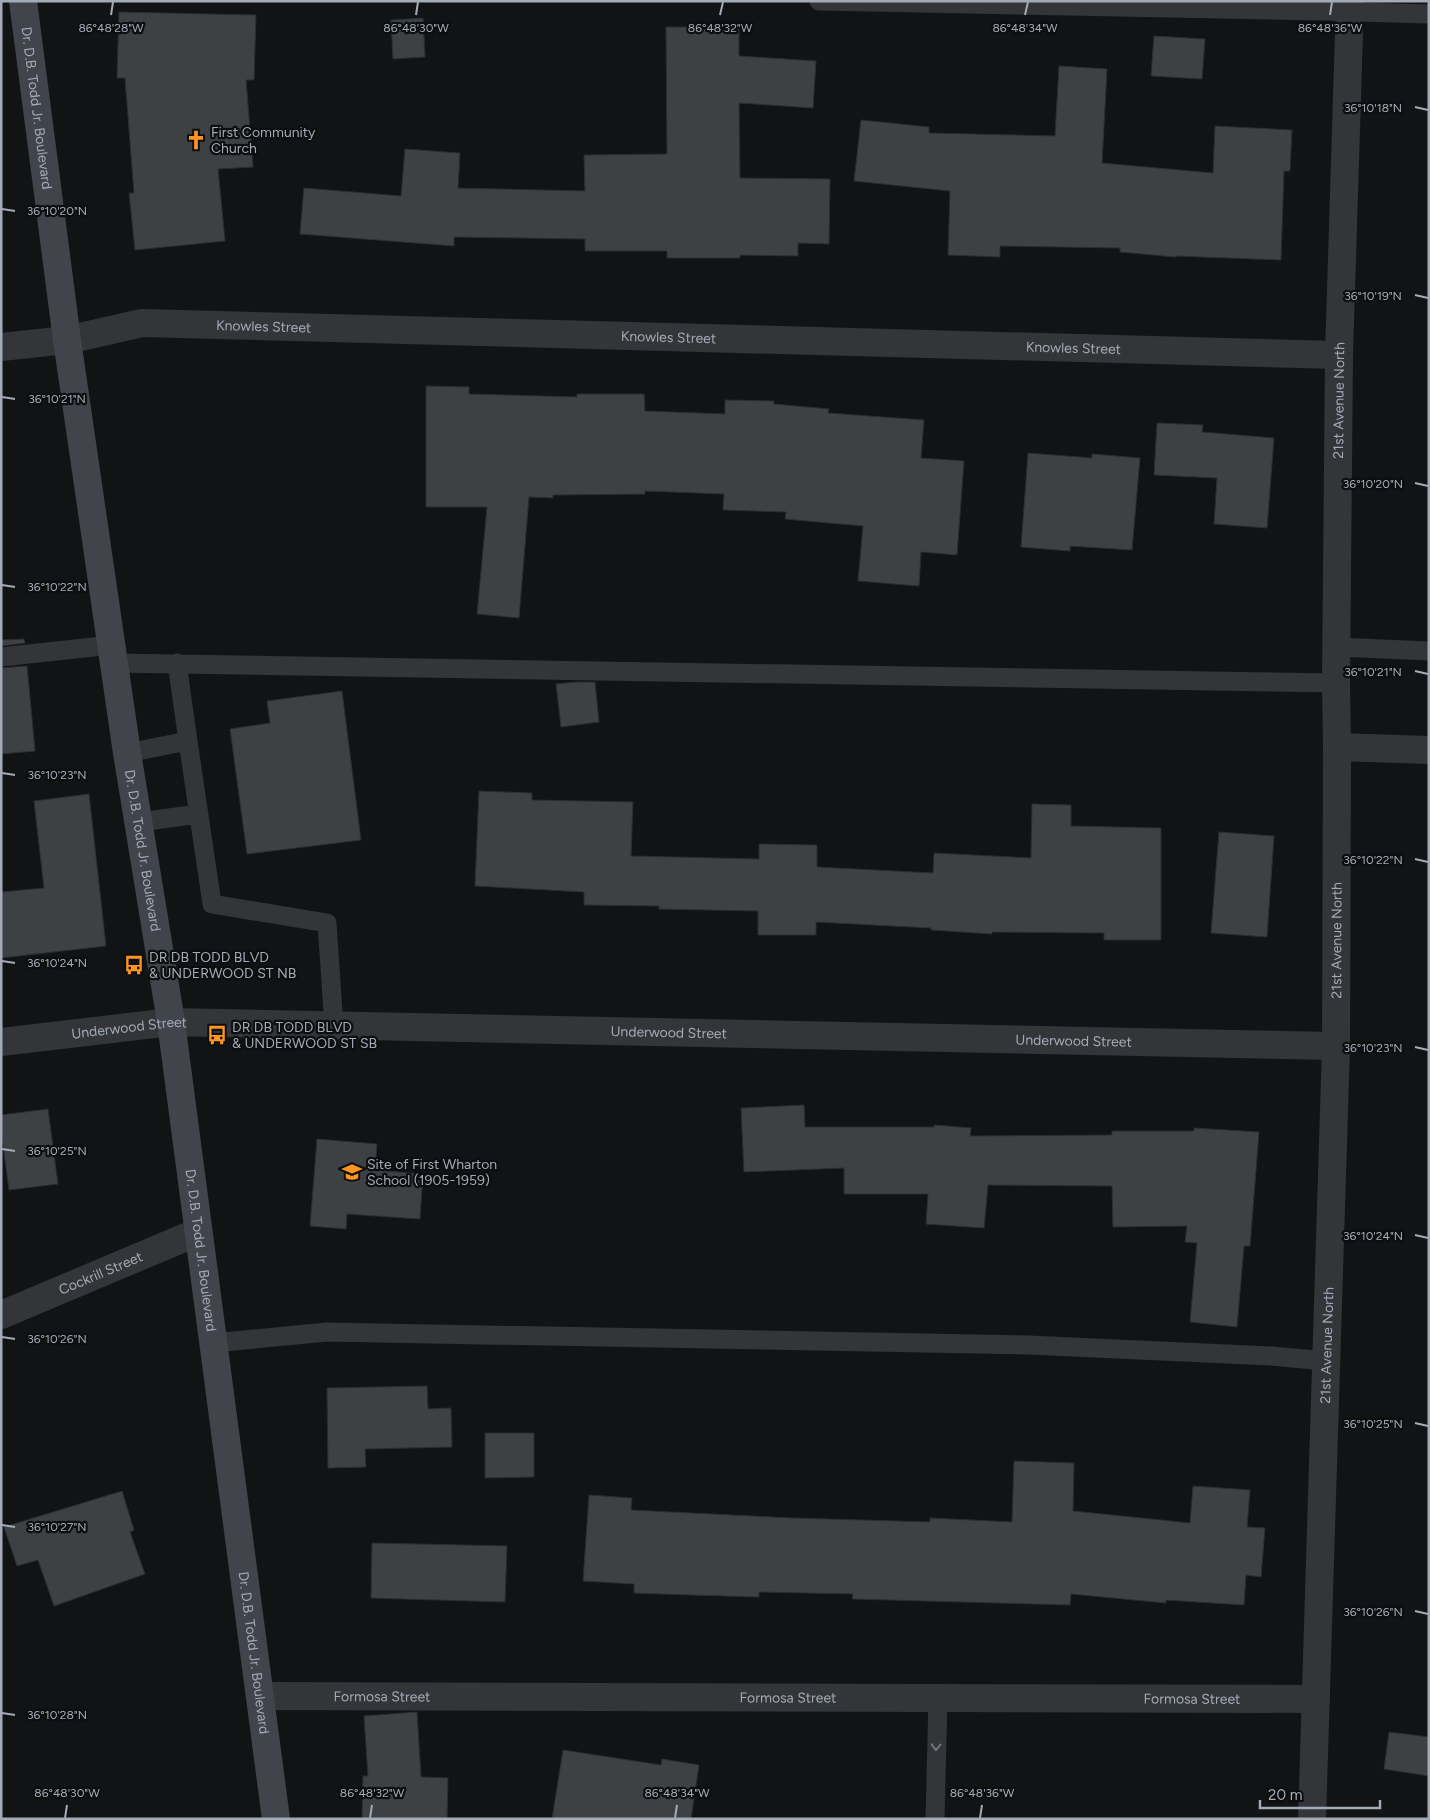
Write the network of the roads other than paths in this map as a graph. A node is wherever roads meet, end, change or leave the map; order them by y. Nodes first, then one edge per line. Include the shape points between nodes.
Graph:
1 (23, 1) edge
2 (819, 1) edge
3 (1350, 6) edge
4 (1429, 14) edge
5 (67, 340) junction
6 (1, 347) edge
7 (1339, 354) junction
8 (1336, 647) junction
9 (1429, 651) edge
10 (113, 654) junction
11 (1, 657) edge
12 (177, 663) junction
13 (1336, 683) junction
14 (188, 741) junction
15 (1337, 747) junction
16 (1429, 750) edge
17 (127, 752) junction
18 (199, 814) junction
19 (139, 822) junction
20 (171, 1022) junction
21 (334, 1026) junction
22 (1, 1042) edge
23 (1336, 1046) junction
24 (198, 1232) junction
25 (1, 1314) edge
26 (212, 1343) junction
27 (1326, 1361) junction
28 (260, 1696) junction
29 (938, 1698) junction
30 (1316, 1699) junction
31 (276, 1819) edge
32 (935, 1819) edge
33 (1312, 1819) edge

1 - 5 main road, Dr. D.B. Todd Jr. Boulevard
2 - 3 lane
3 - 4 lane
3 - 7 street, 21st Avenue North
5 - 6 street, Knowles Street
5 - 7 street, Knowles Street via 142,323
5 - 10 main road, Dr. D.B. Todd Jr. Boulevard
7 - 8 street, 21st Avenue North
8 - 9 lane
8 - 13 street, 21st Avenue North
10 - 11 lane
10 - 12 lane
10 - 17 main road, Dr. D.B. Todd Jr. Boulevard
12 - 13 lane
12 - 14 lane
13 - 15 street, 21st Avenue North
14 - 17 lane
14 - 18 lane
15 - 16 street
15 - 23 street, 21st Avenue North
17 - 19 main road, Dr. D.B. Todd Jr. Boulevard
18 - 19 lane
18 - 21 lane via 212,904 326,923
19 - 20 main road, Dr. D.B. Todd Jr. Boulevard
20 - 21 street, Underwood Street
20 - 22 street, Underwood Street
20 - 24 main road, Dr. D.B. Todd Jr. Boulevard
21 - 23 street, Underwood Street
23 - 27 street, 21st Avenue North
24 - 25 street, Cockrill Street
24 - 26 main road, Dr. D.B. Todd Jr. Boulevard
26 - 27 lane via 336,1332 1029,1346
26 - 28 main road, Dr. D.B. Todd Jr. Boulevard
27 - 30 street, 21st Avenue North
28 - 29 street, Formosa Street
28 - 31 main road, Dr. D.B. Todd Jr. Boulevard
29 - 30 street, Formosa Street
29 -> 32 lane
30 - 33 street, 21st Avenue North

